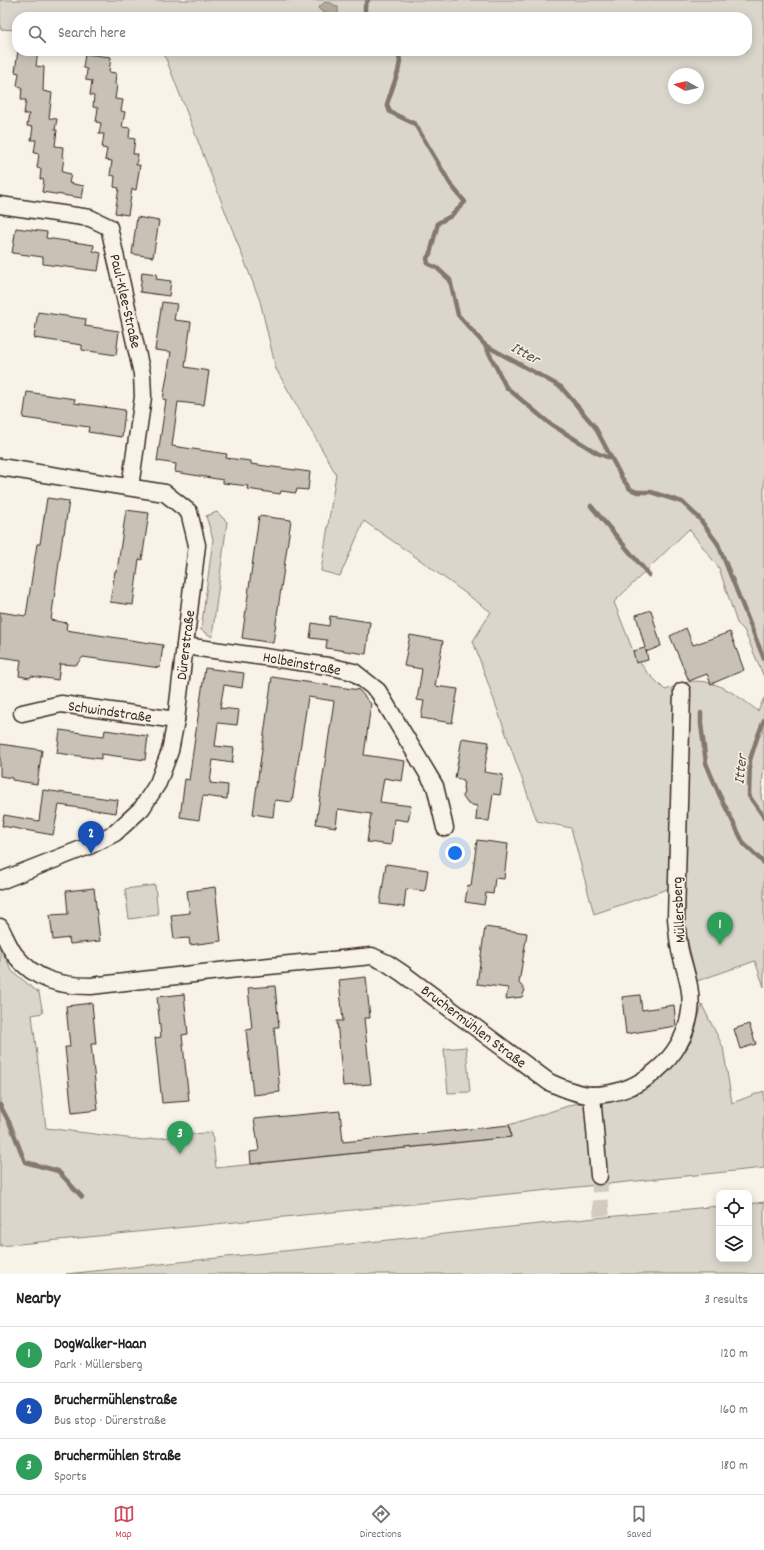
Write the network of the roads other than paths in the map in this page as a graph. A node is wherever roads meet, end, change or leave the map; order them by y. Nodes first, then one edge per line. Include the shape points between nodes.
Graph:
1 (0, 205) edge
2 (0, 467) edge
3 (130, 487) junction
4 (185, 646) junction
5 (682, 691) dead end
6 (22, 712) dead end
7 (176, 720) junction
8 (445, 828) dead end
9 (0, 881) edge
10 (0, 927) edge
11 (592, 1095) junction
12 (599, 1176) tunnel mouth

1 - 3 street, Paul-Klee-Straße via 90,218 109,227 142,374 143,398
2 - 3 street, Dürerstraße
3 - 4 street, Dürerstraße via 165,493 189,512 198,545
4 - 7 street, Dürerstraße
4 - 8 street, Holbeinstraße via 354,672 378,691 435,786
5 - 11 street, Müllersberg via 676,918 680,950 690,987 691,1011 684,1036 669,1059 649,1078 619,1091
6 - 7 street, Schwindstraße via 61,704
7 - 9 street, Dürerstraße via 170,751 158,783 142,808 115,833
10 - 11 street, Bruchermühlen Straße via 14,954 27,968 41,977 70,986 91,986 372,956 402,973 549,1082 567,1090
11 - 12 street

